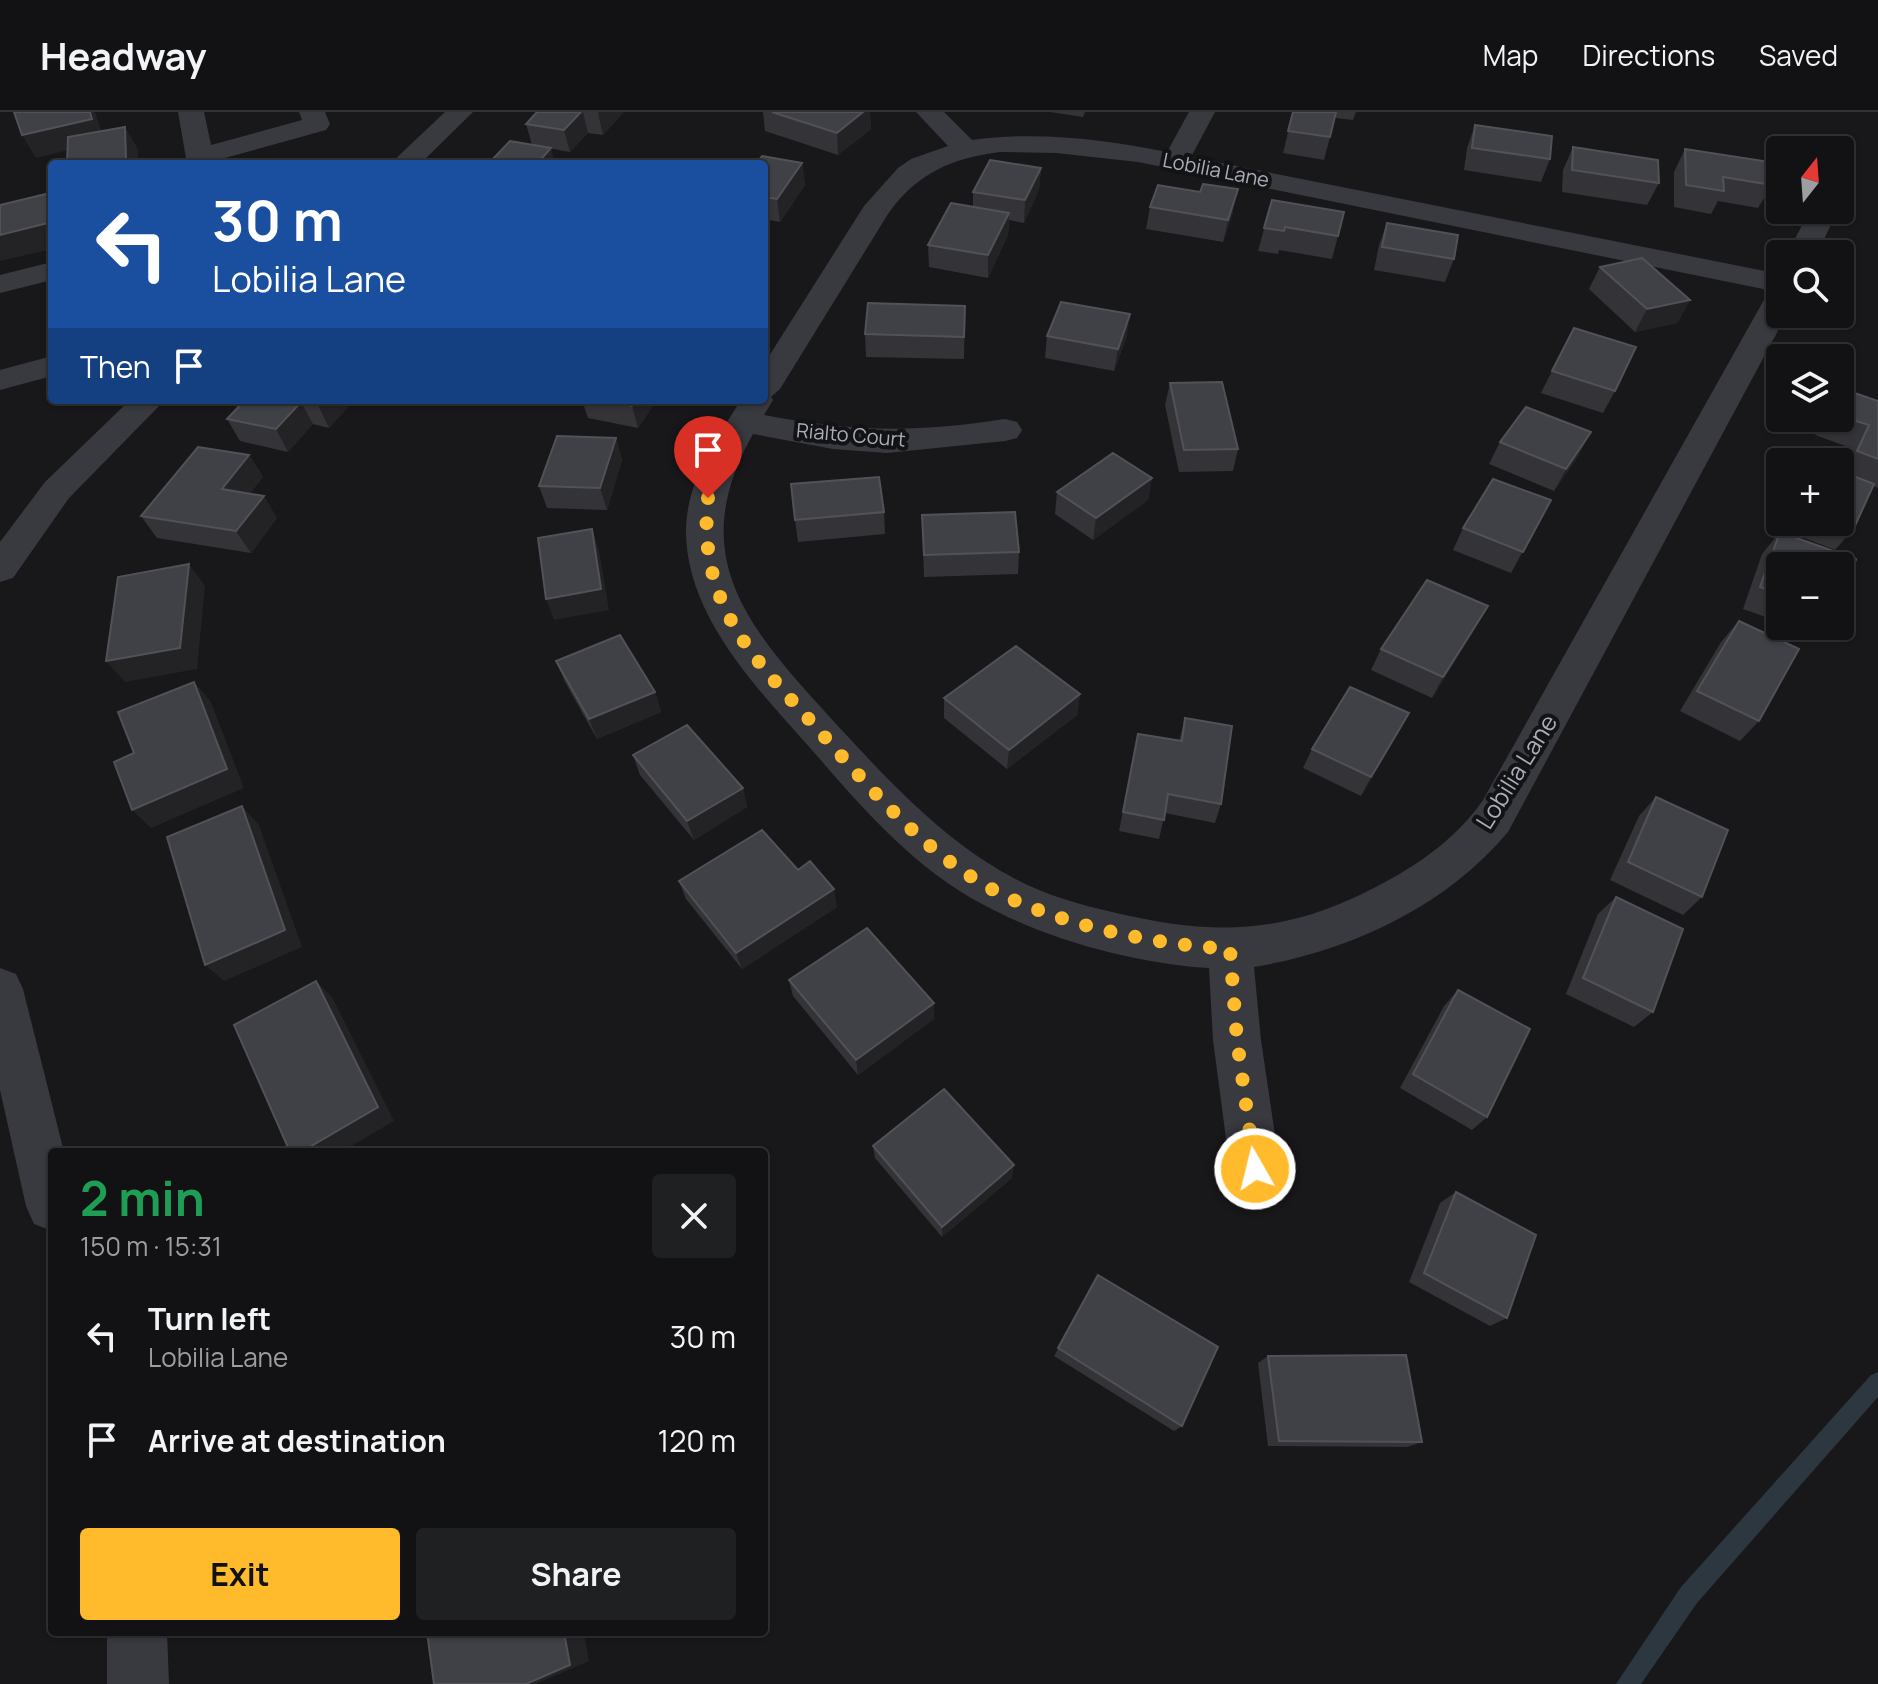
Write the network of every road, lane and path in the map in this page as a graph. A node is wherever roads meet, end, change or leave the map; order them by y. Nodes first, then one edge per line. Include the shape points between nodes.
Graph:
1 (191, 112) edge
2 (312, 112) edge
3 (460, 112) edge
4 (929, 112) edge
5 (1202, 112) edge
6 (967, 150) junction
7 (201, 160) edge
8 (408, 160) edge
9 (1175, 161) junction
10 (48, 272) edge
11 (1766, 280) edge
12 (0, 284) edge
13 (1766, 323) edge
14 (48, 367) edge
15 (0, 380) edge
16 (768, 383) edge
17 (145, 404) edge
18 (755, 404) edge
19 (1005, 430) dead end
20 (0, 569) edge
21 (1230, 949) junction
22 (0, 989) edge
23 (1255, 1169) dead end
24 (48, 1189) edge
25 (137, 1636) edge
26 (138, 1684) edge

1 - 7 street
2 - 7 street via 317,124
3 - 8 street
4 - 6 street
5 - 9 street
6 - 9 street, Lobilia Lane via 1060,145
6 - 16 street, Lobilia Lane via 919,166 899,184 875,213
9 - 11 street, Lobilia Lane
10 - 12 street
13 - 21 street, Lobilia Lane via 1492,822 1463,852 1398,898 1349,922 1299,938
14 - 15 street
17 - 20 street via 57,490
18 - 19 street, Rialto Court via 831,437 937,440
18 - 21 street, Lobilia Lane via 723,457 708,498 704,531 724,607 771,678 916,834 978,879 1016,901 1075,923 1156,941
21 - 23 street
22 - 24 street
25 - 26 street

